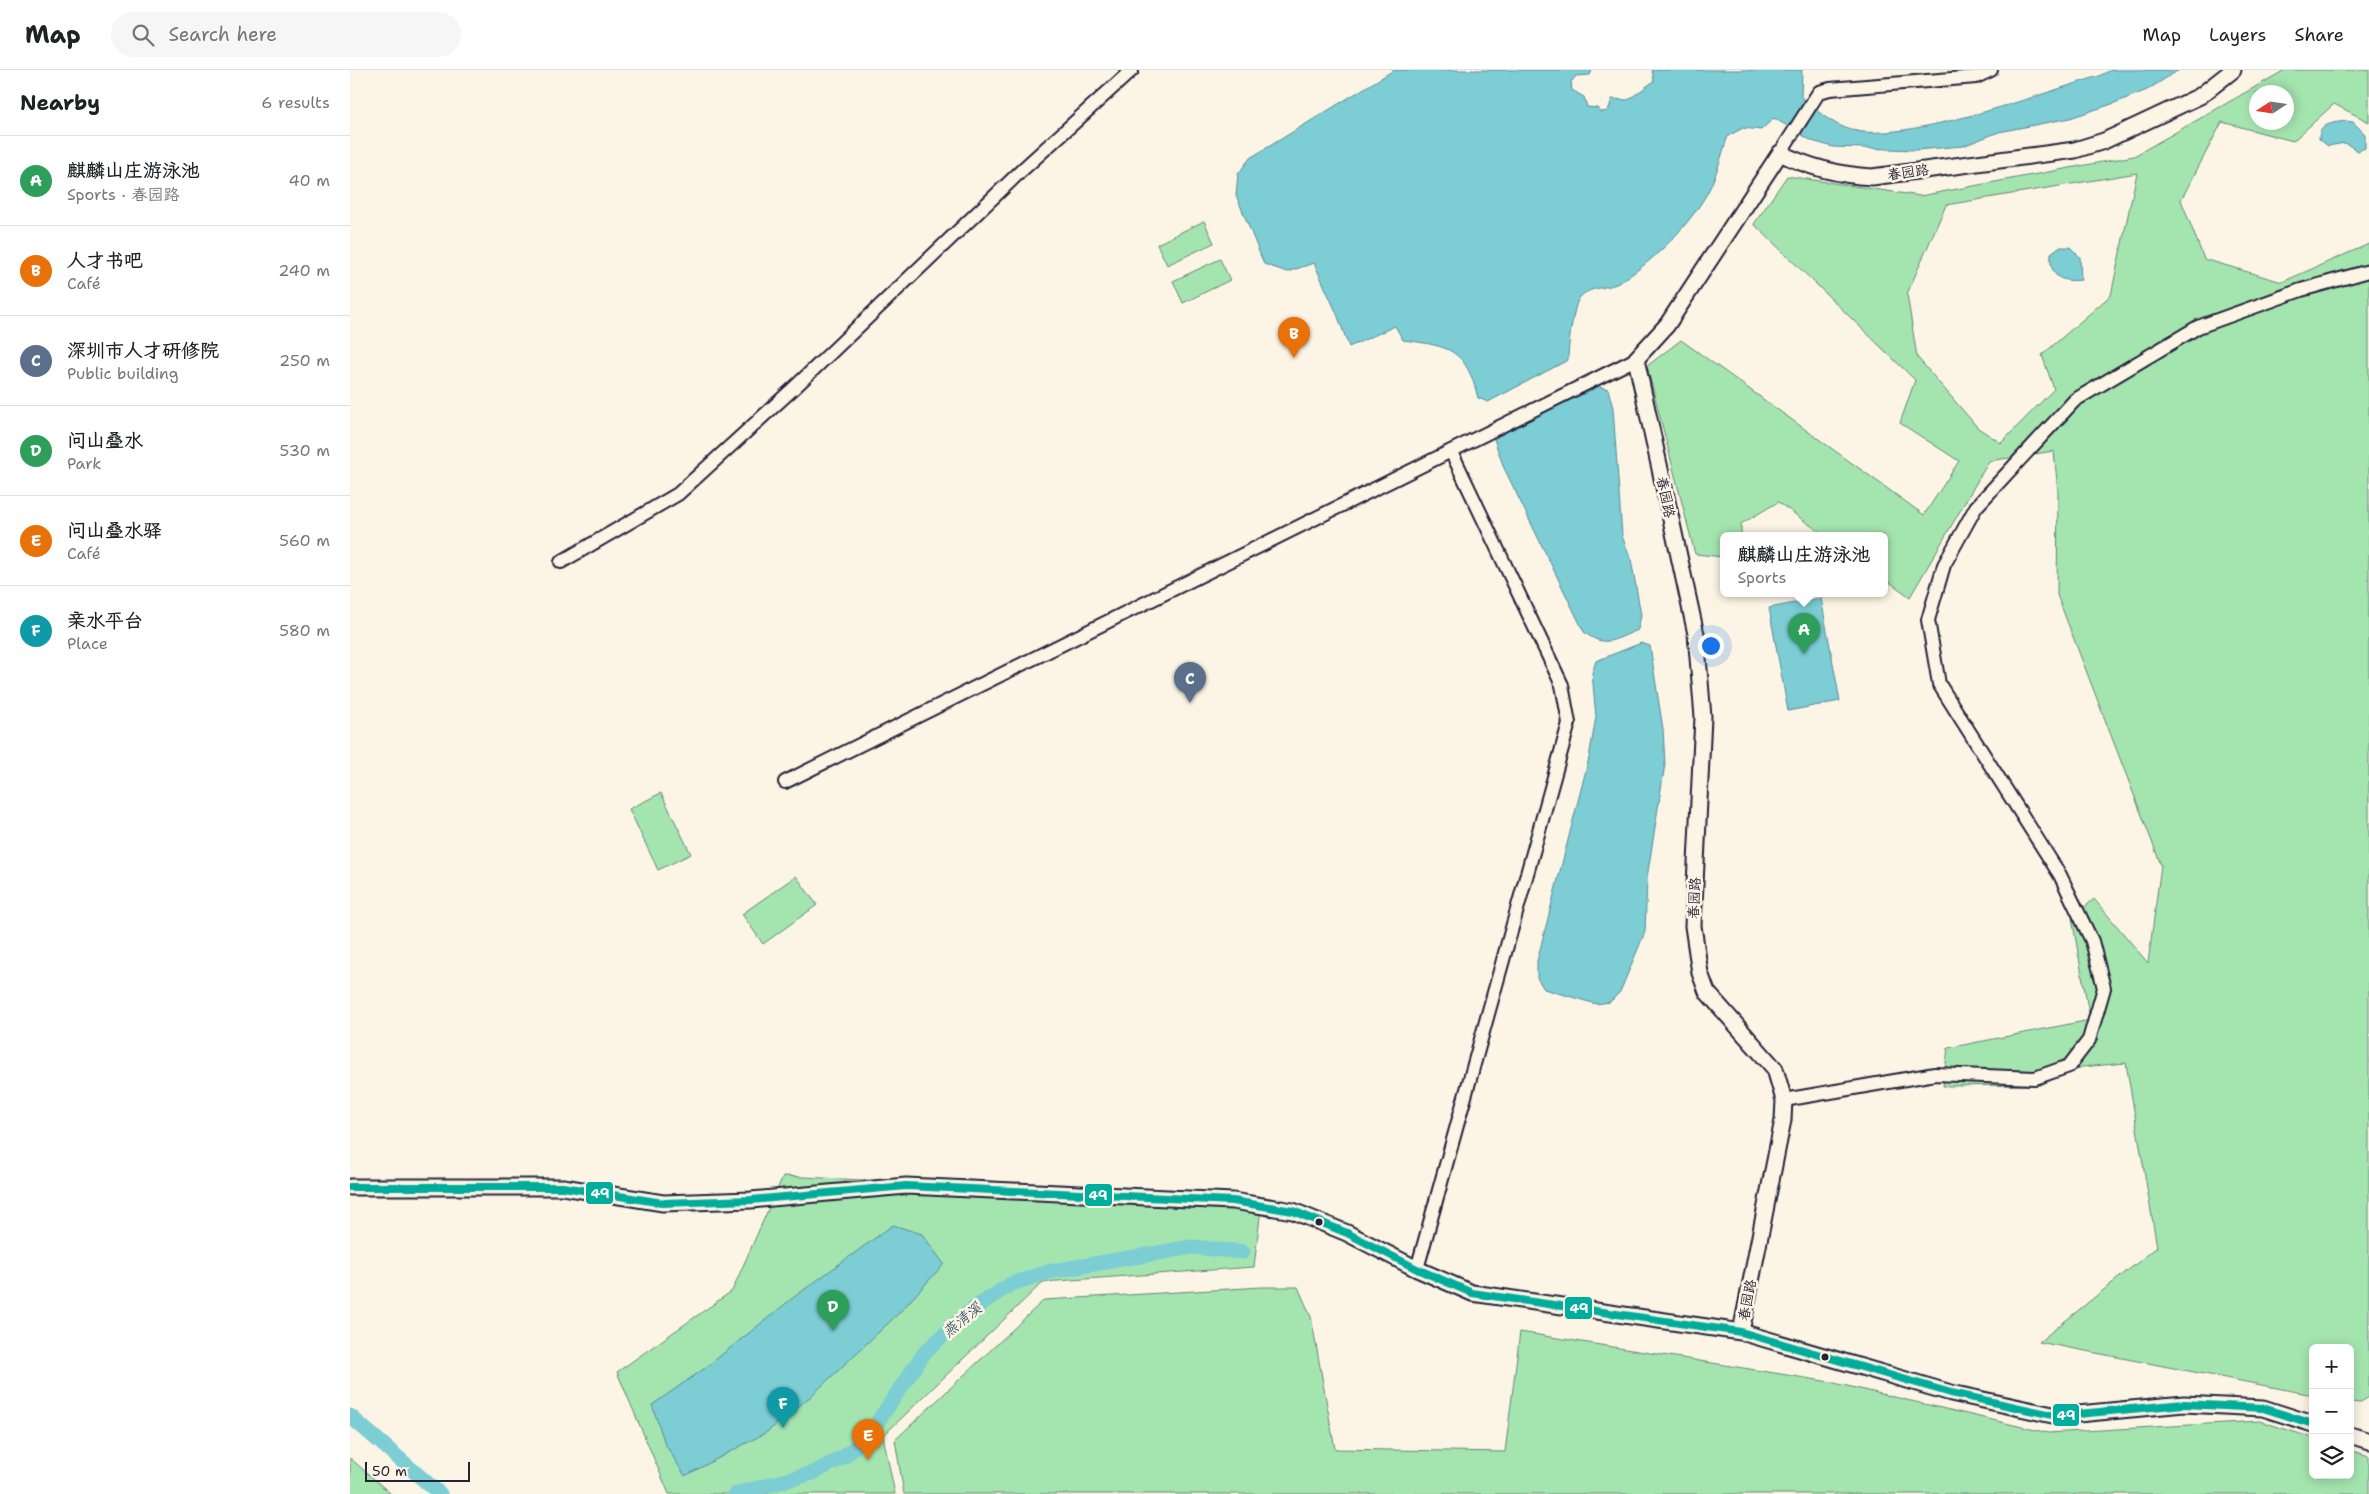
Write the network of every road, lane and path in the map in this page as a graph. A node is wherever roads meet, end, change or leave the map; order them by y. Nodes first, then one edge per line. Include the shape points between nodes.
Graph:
1 (1132, 70) edge
2 (1991, 70) edge
3 (2234, 70) edge
4 (1780, 153) junction
5 (2369, 271) edge
6 (1636, 359) junction
7 (1451, 451) junction
8 (561, 562) dead end
9 (785, 782) dead end
10 (1784, 1100) junction
11 (350, 1187) edge
12 (1418, 1269) junction
13 (1741, 1332) junction
14 (2309, 1423) edge
15 (2354, 1436) edge
16 (2369, 1441) edge

1 - 8 street via 678,494
2 - 4 street via 1976,77 1819,92
3 - 4 street, 春园路 via 2200,96 2104,141 2075,150 1872,177 1845,175 1802,164
4 - 6 street via 1667,326
5 - 10 street via 2301,290 2198,326 2075,400 1976,507 1944,565 1928,620 1939,684 2060,875 2092,941 2104,988 2089,1040 2069,1066 2035,1078 1936,1074
6 - 7 street
6 - 10 street, 春园路 via 1696,634 1704,717 1693,926 1700,973 1707,992 1775,1069
7 - 9 street
7 - 12 street via 1562,685 1569,723
10 - 13 street, 春园路 via 1783,1120
11 - 12 street via 563,1187 663,1203 751,1200 906,1186 1233,1201 1293,1212 1348,1233
12 - 13 street via 1472,1293
13 - 14 street via 1951,1393 2057,1416 2184,1404 2263,1408
15 - 16 street

